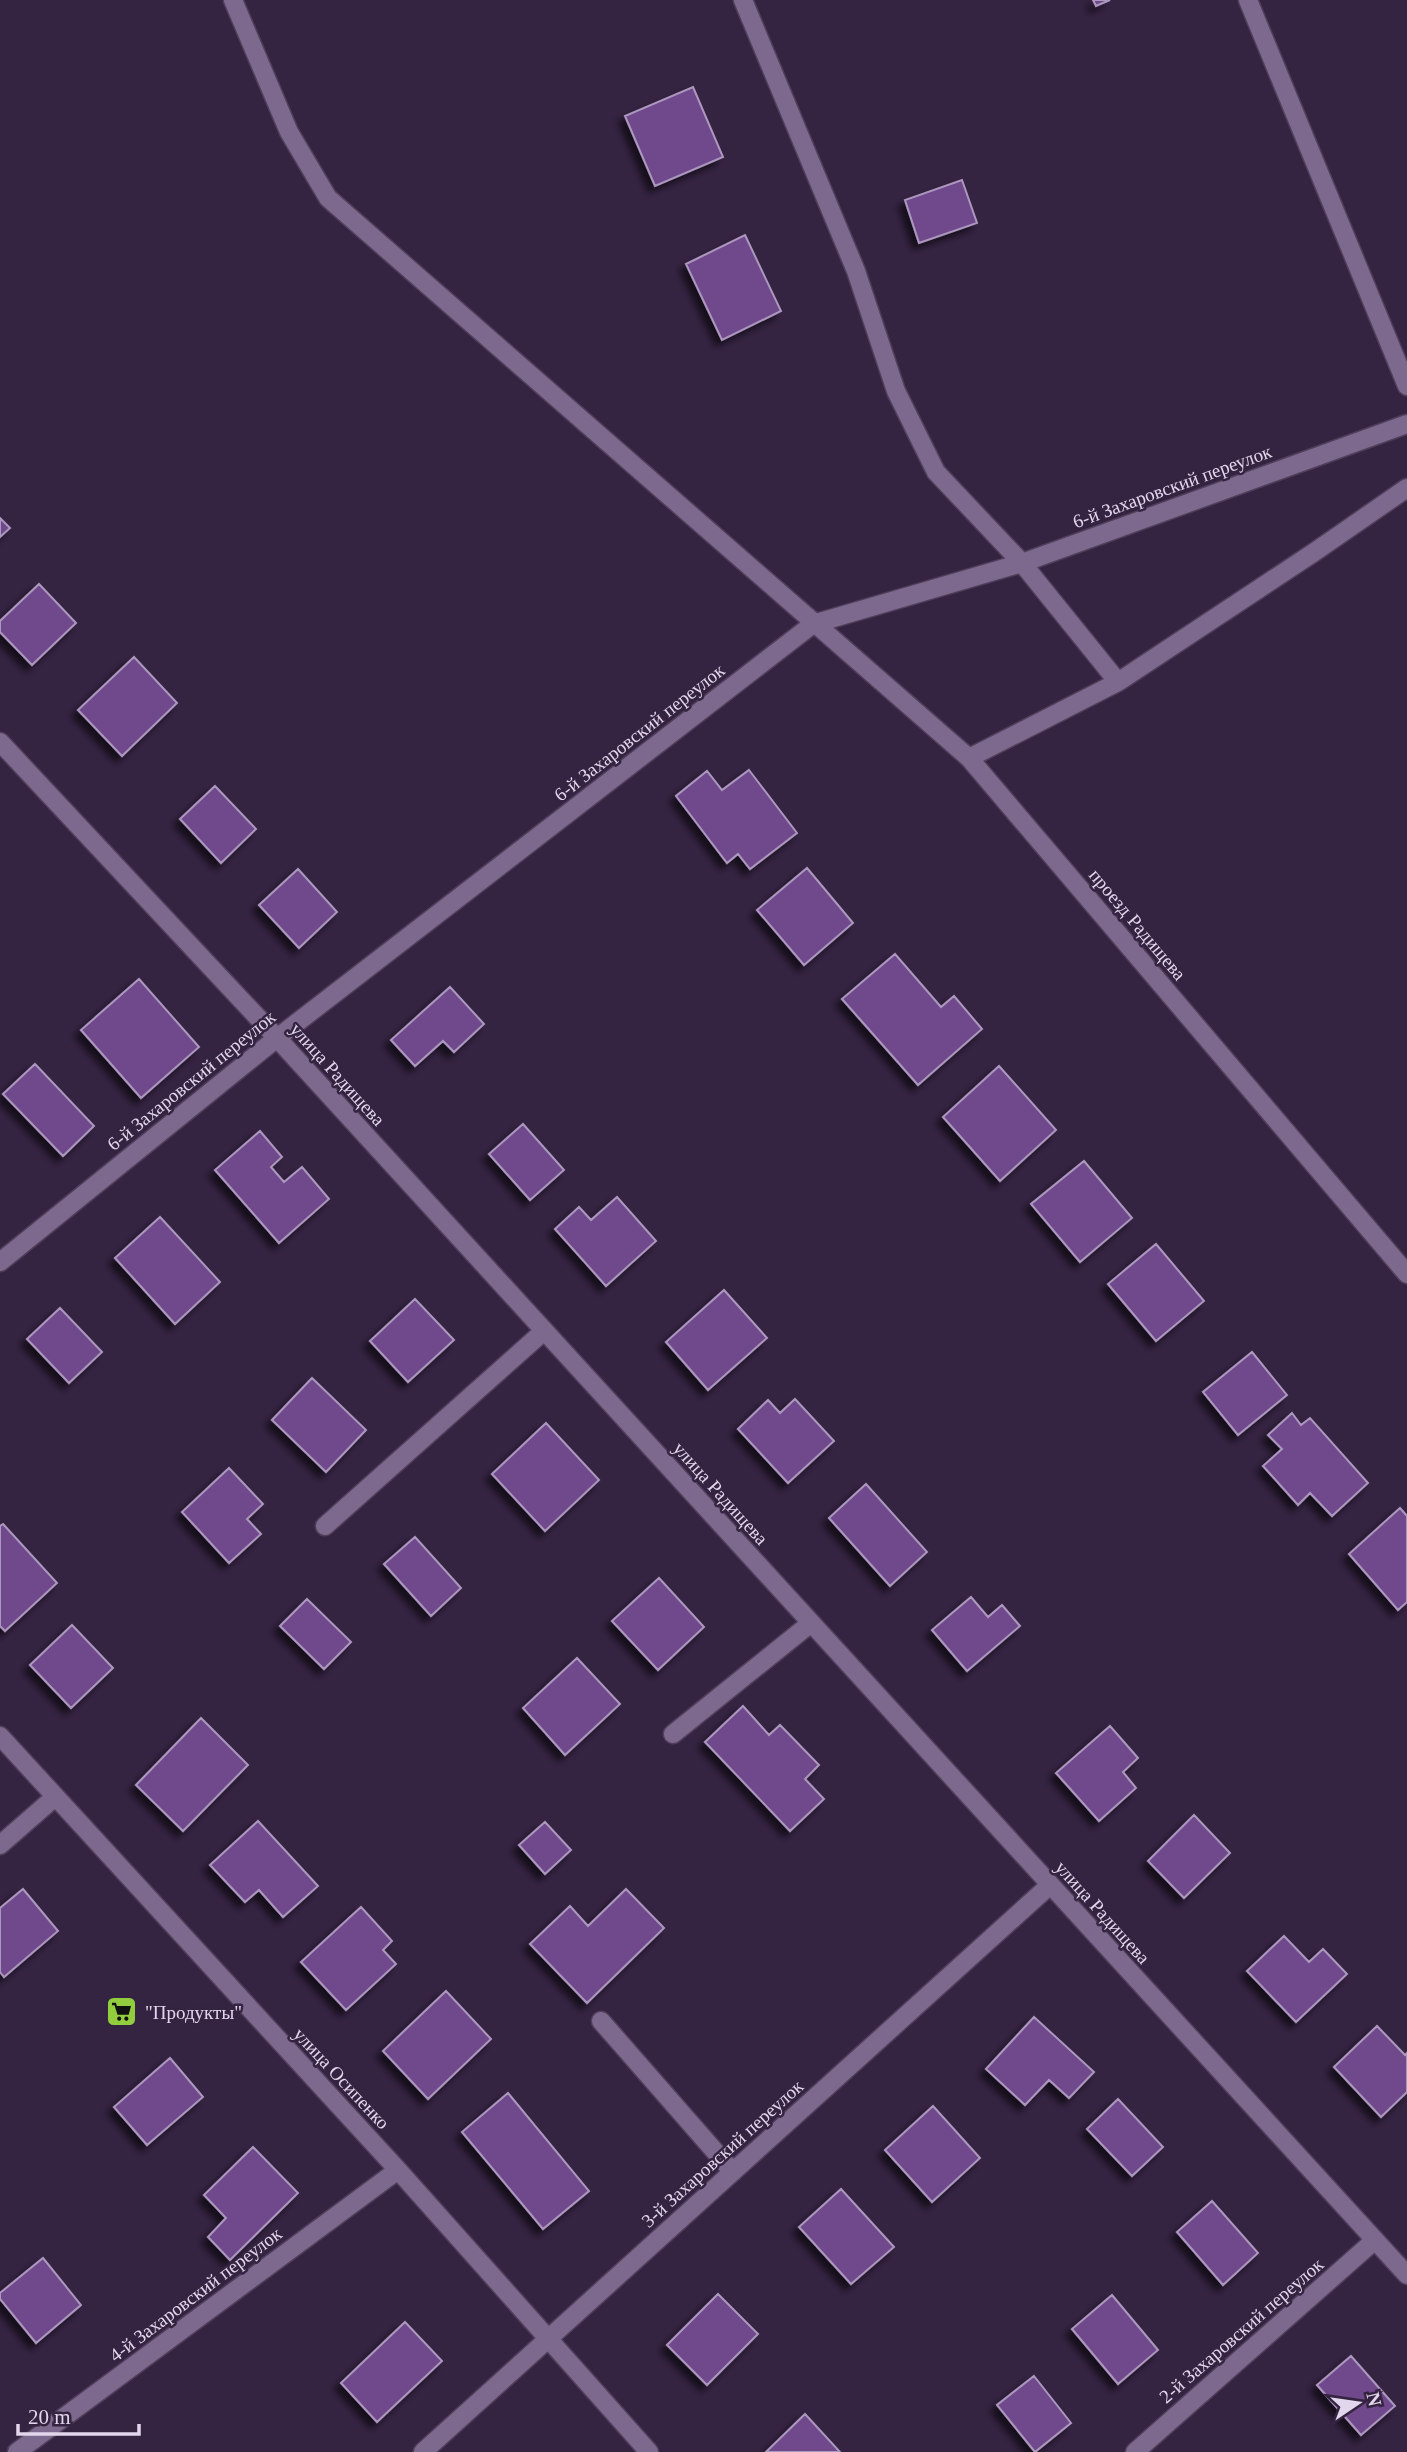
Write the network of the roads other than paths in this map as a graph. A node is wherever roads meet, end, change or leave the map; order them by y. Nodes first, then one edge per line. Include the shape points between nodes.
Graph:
1 (233, 0) edge
2 (743, 0) edge
3 (1248, 0) edge
4 (1407, 386) edge
5 (1407, 424) edge
6 (1407, 488) edge
7 (1022, 563) junction
8 (813, 624) junction
9 (1118, 682) junction
10 (0, 742) edge
11 (969, 758) junction
12 (277, 1038) junction
13 (0, 1262) edge
14 (1407, 1274) edge
15 (544, 1331) junction
16 (325, 1526) dead end
17 (811, 1623) junction
18 (673, 1734) dead end
19 (0, 1737) edge
20 (55, 1797) junction
21 (0, 1844) edge
22 (1050, 1885) junction
23 (601, 2021) dead end
24 (398, 2170) junction
25 (733, 2172) junction
26 (1375, 2240) junction
27 (1407, 2275) edge
28 (548, 2339) junction
29 (17, 2452) edge
30 (422, 2452) edge
31 (649, 2452) edge
32 (1135, 2452) edge

1 - 8 street, проезд Радищева via 289,132 328,198
2 - 7 street via 856,271 896,391 936,472
3 - 4 street
5 - 7 street, 6-й Захаровский переулок
6 - 9 street
7 - 8 street, 6-й Захаровский переулок
7 - 9 street
8 - 11 street, проезд Радищева
8 - 12 street, 6-й Захаровский переулок
9 - 11 street
10 - 12 street, улица Радищева
11 - 14 street, проезд Радищева
12 - 13 street, 6-й Захаровский переулок
12 - 15 street, улица Радищева
15 - 16 street
15 - 17 street, улица Радищева
17 - 18 street
17 - 22 street, улица Радищева
19 - 20 street, улица Осипенко
20 - 21 street
20 - 24 street, улица Осипенко
22 - 25 street, 3-й Захаровский переулок
22 - 26 street, улица Радищева
23 - 25 street
24 - 28 street, улица Осипенко
24 - 29 street, 4-й Захаровский переулок
25 - 28 street, 3-й Захаровский переулок
26 - 27 street, улица Радищева
26 - 32 street, 2-й Захаровский переулок
28 - 30 street, 3-й Захаровский переулок
28 - 31 street, улица Осипенко

